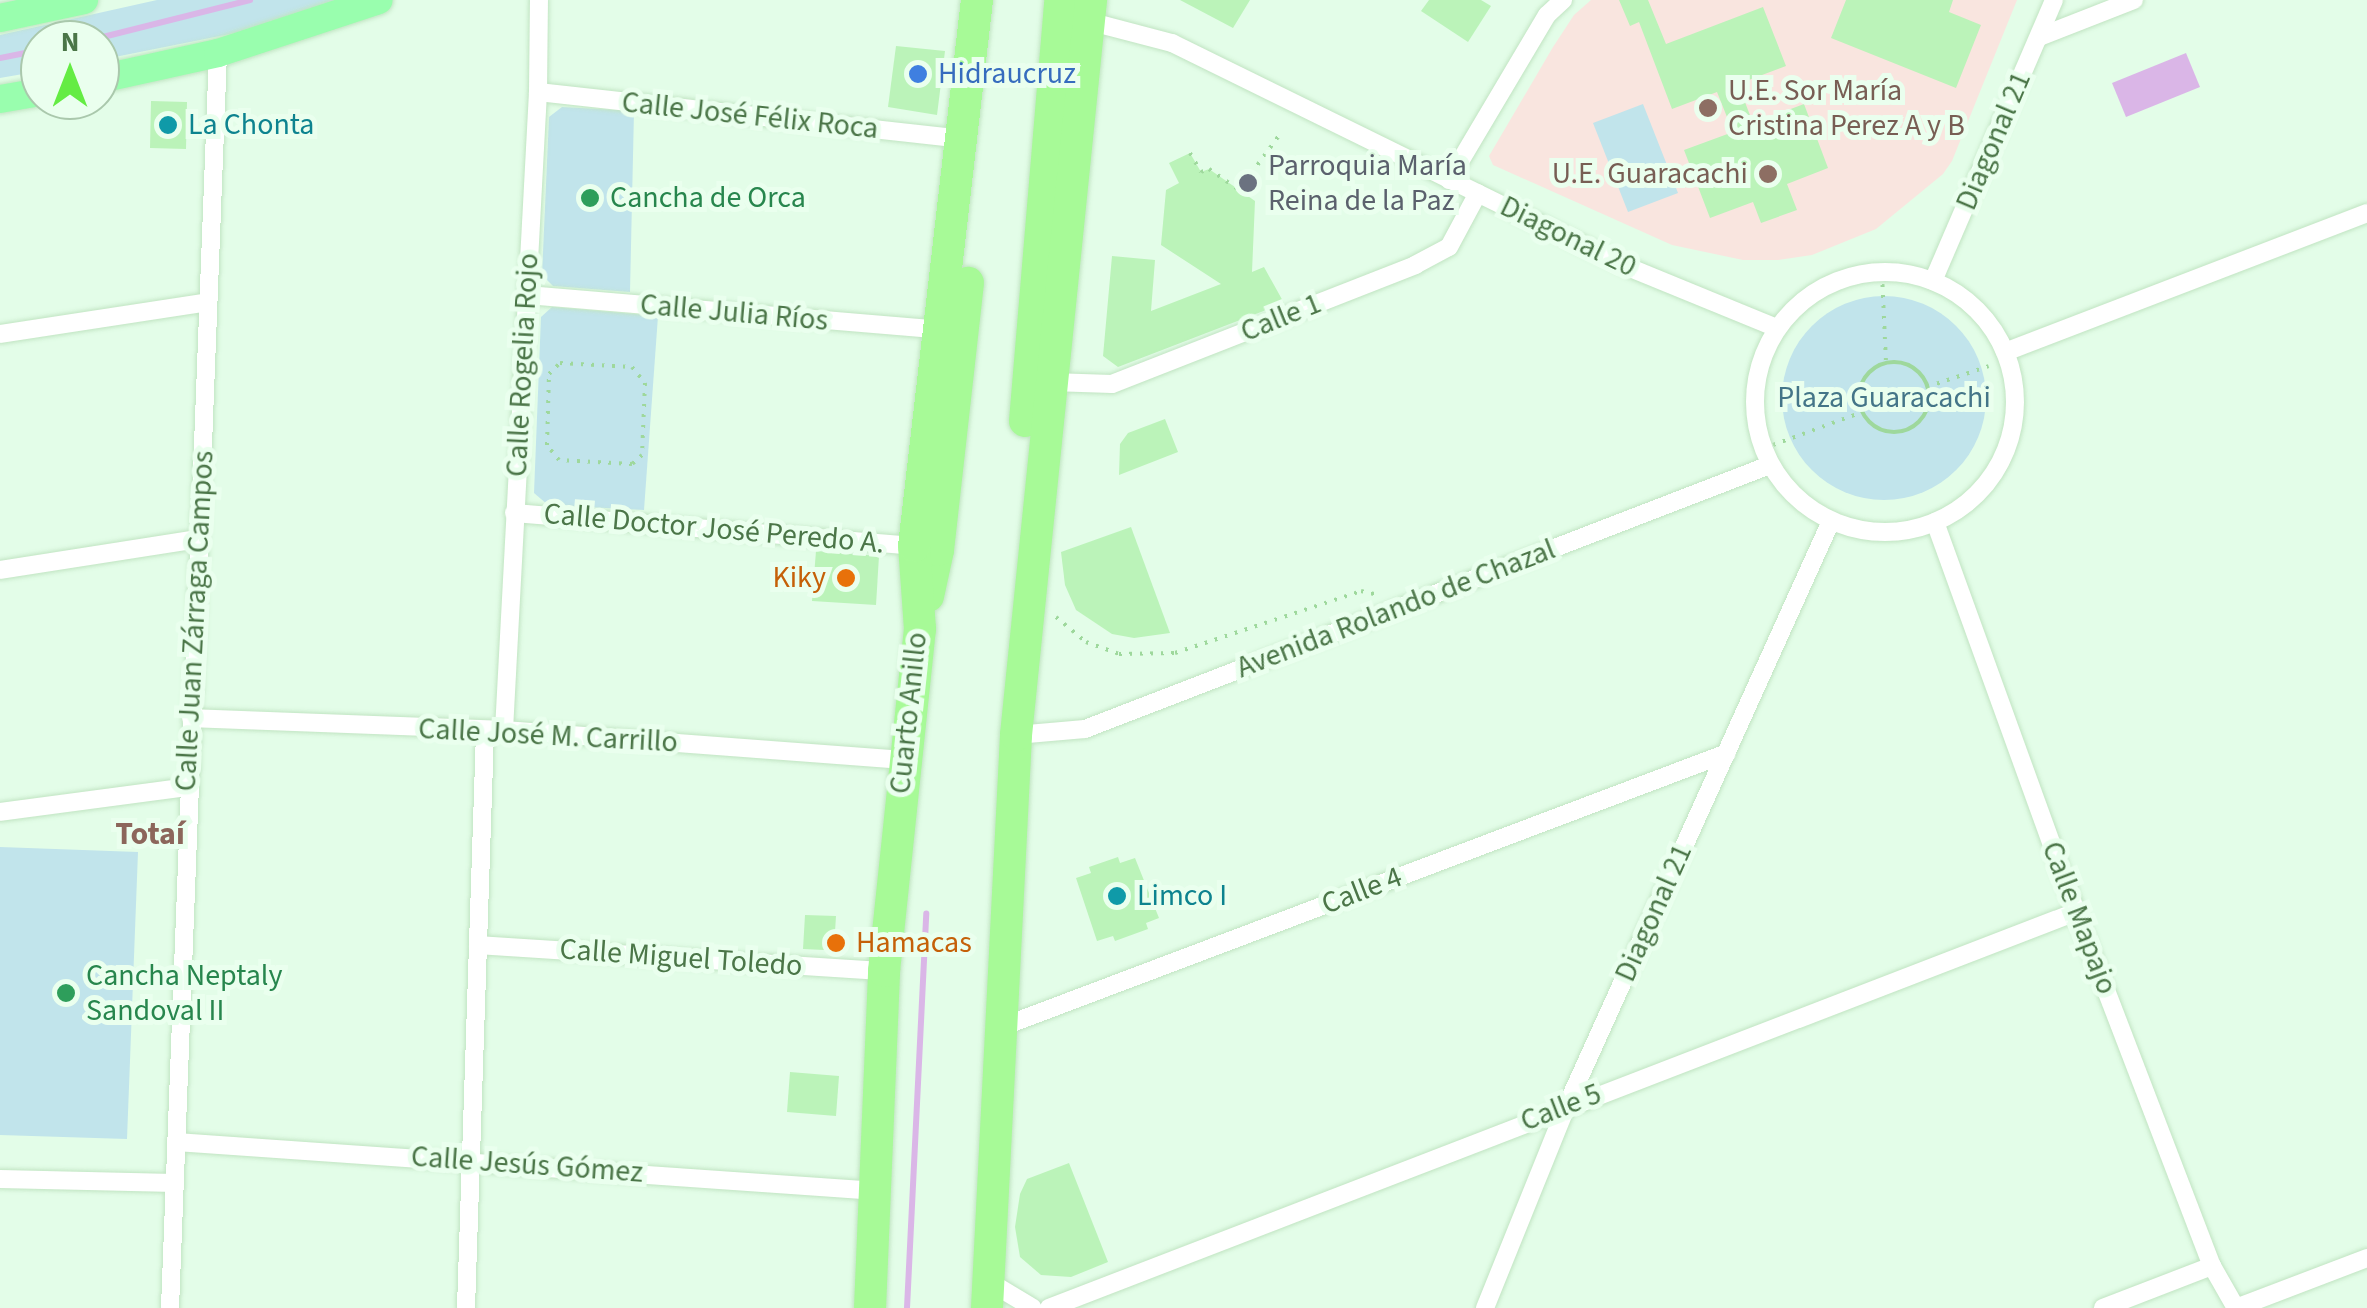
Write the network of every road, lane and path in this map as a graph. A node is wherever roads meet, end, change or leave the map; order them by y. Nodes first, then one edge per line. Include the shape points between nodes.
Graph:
1 (84, 0) edge
2 (378, 0) edge
3 (538, 0) edge
4 (977, 0) edge
5 (1000, 0) edge
6 (1060, 0) edge
7 (1563, 0) edge
8 (2054, 0) edge
9 (2134, 0) edge
10 (40, 5) edge
11 (1090, 10) edge
12 (0, 18) edge
13 (2038, 37) junction
14 (218, 54) junction
15 (120, 75) edge
16 (538, 92) junction
17 (1278, 136) dead end
18 (963, 140) junction
19 (1190, 153) dead end
20 (1450, 180) junction
21 (1478, 193) junction
22 (2367, 212) edge
23 (1882, 274) junction
24 (1932, 281) junction
25 (528, 295) junction
26 (208, 302) junction
27 (1777, 328) junction
28 (940, 330) junction
29 (0, 334) edge
30 (2006, 356) junction
31 (560, 363) joint
32 (1886, 363) junction
33 (1051, 382) junction
34 (1928, 386) junction
35 (1862, 412) junction
36 (1767, 457) junction
37 (514, 513) junction
38 (1831, 521) junction
39 (1935, 522) junction
40 (199, 539) junction
41 (914, 546) junction
42 (0, 570) edge
43 (1031, 592) junction
44 (1412, 603) junction
45 (920, 630) junction
46 (191, 718) junction
47 (494, 730) junction
48 (1016, 736) junction
49 (1726, 753) junction
50 (904, 760) junction
51 (187, 788) junction
52 (0, 812) edge
53 (2076, 912) junction
54 (478, 945) junction
55 (884, 971) junction
56 (998, 1028) junction
57 (1567, 1105) junction
58 (176, 1142) junction
59 (471, 1160) junction
60 (0, 1180) edge
61 (175, 1183) junction
62 (878, 1190) junction
63 (2367, 1258) edge
64 (2212, 1266) junction
65 (988, 1295) edge
66 (170, 1308) edge
67 (466, 1308) edge
68 (870, 1308) edge
69 (1033, 1308) edge
70 (1049, 1308) edge
71 (1485, 1308) edge
72 (2103, 1308) edge
73 (2236, 1308) edge

1 - 10 main road
2 - 14 main road
3 - 16 street, Calle Rogelia Rojo
4 - 18 highway, Cuarto Anillo
5 - 45 highway via 938,550
6 - 48 highway via 1014,550
7 - 20 street via 1548,14
8 - 13 street, Diagonal 21
9 - 13 street
10 - 12 main road
11 - 20 street, Diagonal 20 via 1172,43
11 - 33 highway
13 - 24 street, Diagonal 21
14 - 15 main road
14 - 26 street, Calle Juan Zárraga Campos
16 - 18 street, Calle José Félix Roca
16 - 25 street, Calle Rogelia Rojo
17 - 19 path via 1238,190 1209,169 1201,172
18 - 28 highway, Cuarto Anillo
20 - 21 street, Diagonal 20
21 - 27 street, Diagonal 20 via 1628,267
21 - 33 street, Calle 1 via 1449,247 1415,265 1112,384
22 - 30 street
23 - 24 street
23 - 27 street via 1847,278 1808,297
23 - 32 path
24 - 30 street via 1988,322
25 - 28 street, Calle Julia Ríos
25 - 37 street, Calle Rogelia Rojo
26 - 29 street
26 - 40 street, Calle Juan Zárraga Campos
27 - 36 street via 1754,396
28 - 41 highway, Cuarto Anillo
30 - 34 path
30 - 39 street via 2014,419 2006,452 1989,481
31 - 31 path via 632,367 645,383 642,455 632,464 558,460 547,445 549,374
32 - 34 path via 1914,368
32 - 35 path via 1863,380
33 - 43 highway
34 - 35 path via 1926,410 1911,428 1888,432
35 - 36 path
36 - 38 street via 1786,488
36 - 44 street, Avenida Rolando de Chazal
37 - 41 street, Calle Doctor José Peredo A.
37 - 47 street, Calle Rogelia Rojo
38 - 39 street via 1865,531
38 - 49 street, Diagonal 21
39 - 53 street, Calle Mapajo
40 - 42 street
40 - 46 street, Calle Juan Zárraga Campos
41 - 45 highway, Cuarto Anillo
43 - 44 path via 1086,642 1119,654 1175,653 1360,591
43 - 48 highway
44 - 48 street, Avenida Rolando de Chazal via 1086,729
45 - 50 highway, Cuarto Anillo
46 - 47 street, Calle José M. Carrillo
46 - 51 street, Calle Juan Zárraga Campos
47 - 50 street, Calle José M. Carrillo
47 - 54 street, Calle Rogelia Rojo
48 - 56 highway
49 - 56 street, Calle 4
49 - 57 street, Diagonal 21
50 - 55 highway, Cuarto Anillo
51 - 52 street
51 - 58 street, Calle Juan Zárraga Campos
53 - 57 street, Calle 5
53 - 64 street, Calle Mapajo
54 - 55 street, Calle Miguel Toledo
54 - 59 street, Calle Rogelia Rojo
55 - 62 highway, Cuarto Anillo
56 - 65 highway
57 - 70 street, Calle 5
57 - 71 street, Diagonal 21
58 - 59 street, Calle Jesús Gómez
58 - 61 street, Calle Juan Zárraga Campos
59 - 62 street, Calle Jesús Gómez
59 - 67 street, Calle Rogelia Rojo
60 - 61 street
61 - 66 street, Calle Juan Zárraga Campos
62 - 68 highway, Cuarto Anillo
63 - 73 street
64 - 72 street
64 - 73 street, Calle Mapajo
65 - 69 street

